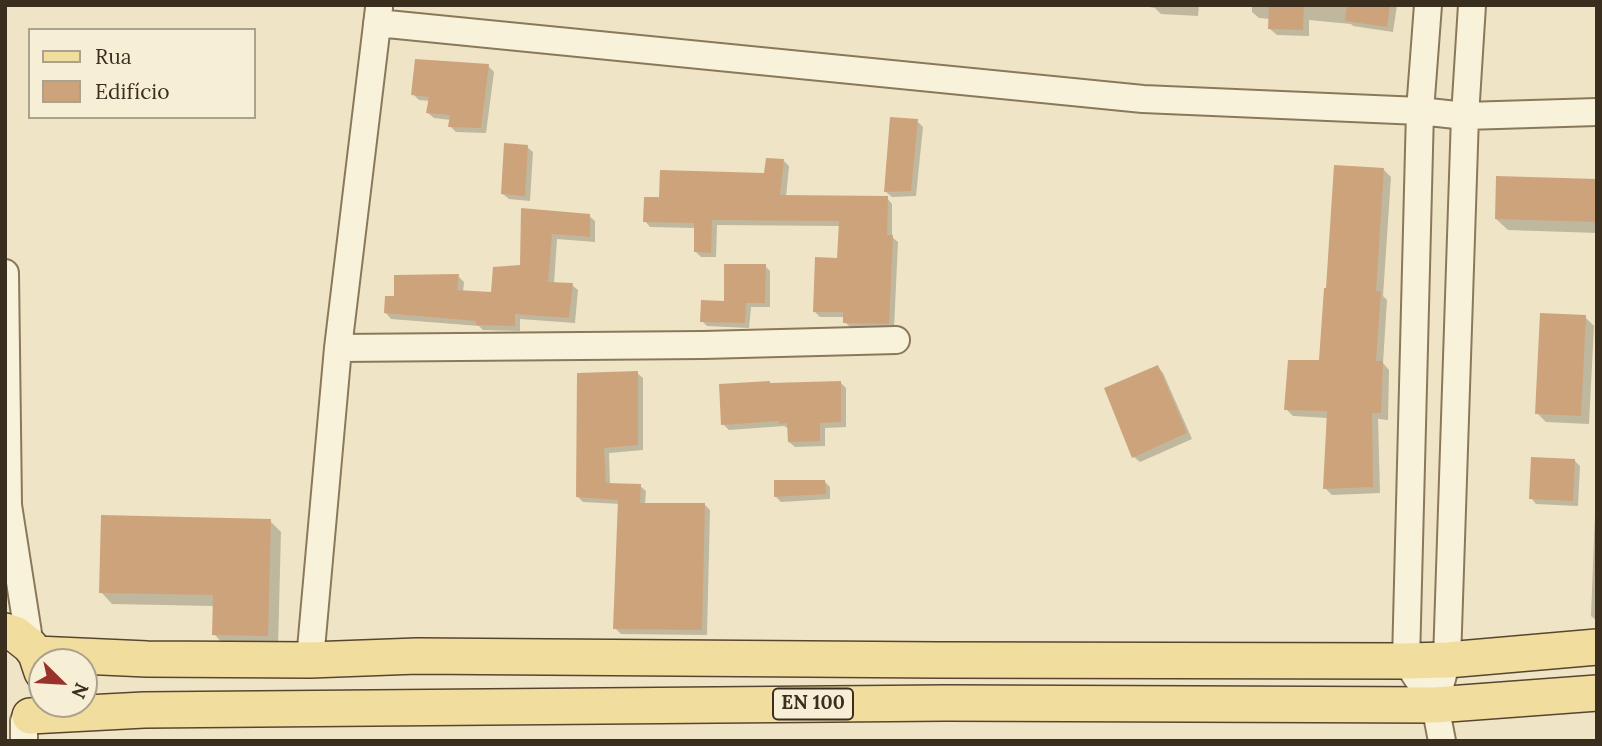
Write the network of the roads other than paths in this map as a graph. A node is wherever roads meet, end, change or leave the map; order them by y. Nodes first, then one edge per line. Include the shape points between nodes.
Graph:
1 (1428, 5) edge
2 (1472, 5) edge
3 (378, 14) edge
4 (1420, 111) junction
5 (1597, 112) edge
6 (1465, 116) junction
7 (5, 273) edge
8 (896, 340) dead end
9 (338, 348) junction
10 (6, 510) edge
11 (1597, 647) edge
12 (28, 651) edge
13 (98, 656) edge
14 (417, 656) junction
15 (310, 660) junction
16 (1447, 660) junction
17 (1406, 661) junction
18 (1597, 693) edge
19 (1435, 705) junction
20 (418, 707) junction
21 (25, 720) edge
22 (1442, 741) edge

1 - 4 street
2 - 6 street
3 - 4 street via 1143,99
3 - 9 street
4 - 6 street
4 - 17 street
5 - 6 street
6 - 16 street
7 - 10 street
8 - 9 street
9 - 15 street
10 - 12 street
11 - 16 main road, EN 100
13 - 15 main road, EN 100
14 - 15 main road, EN 100
14 - 17 main road, EN 100
14 - 20 main road
16 - 17 main road, EN 100
16 - 19 street
17 - 19 street
18 - 19 main road, EN 100
19 - 20 main road, EN 100
19 - 22 street
20 - 21 main road, EN 100 via 144,710

